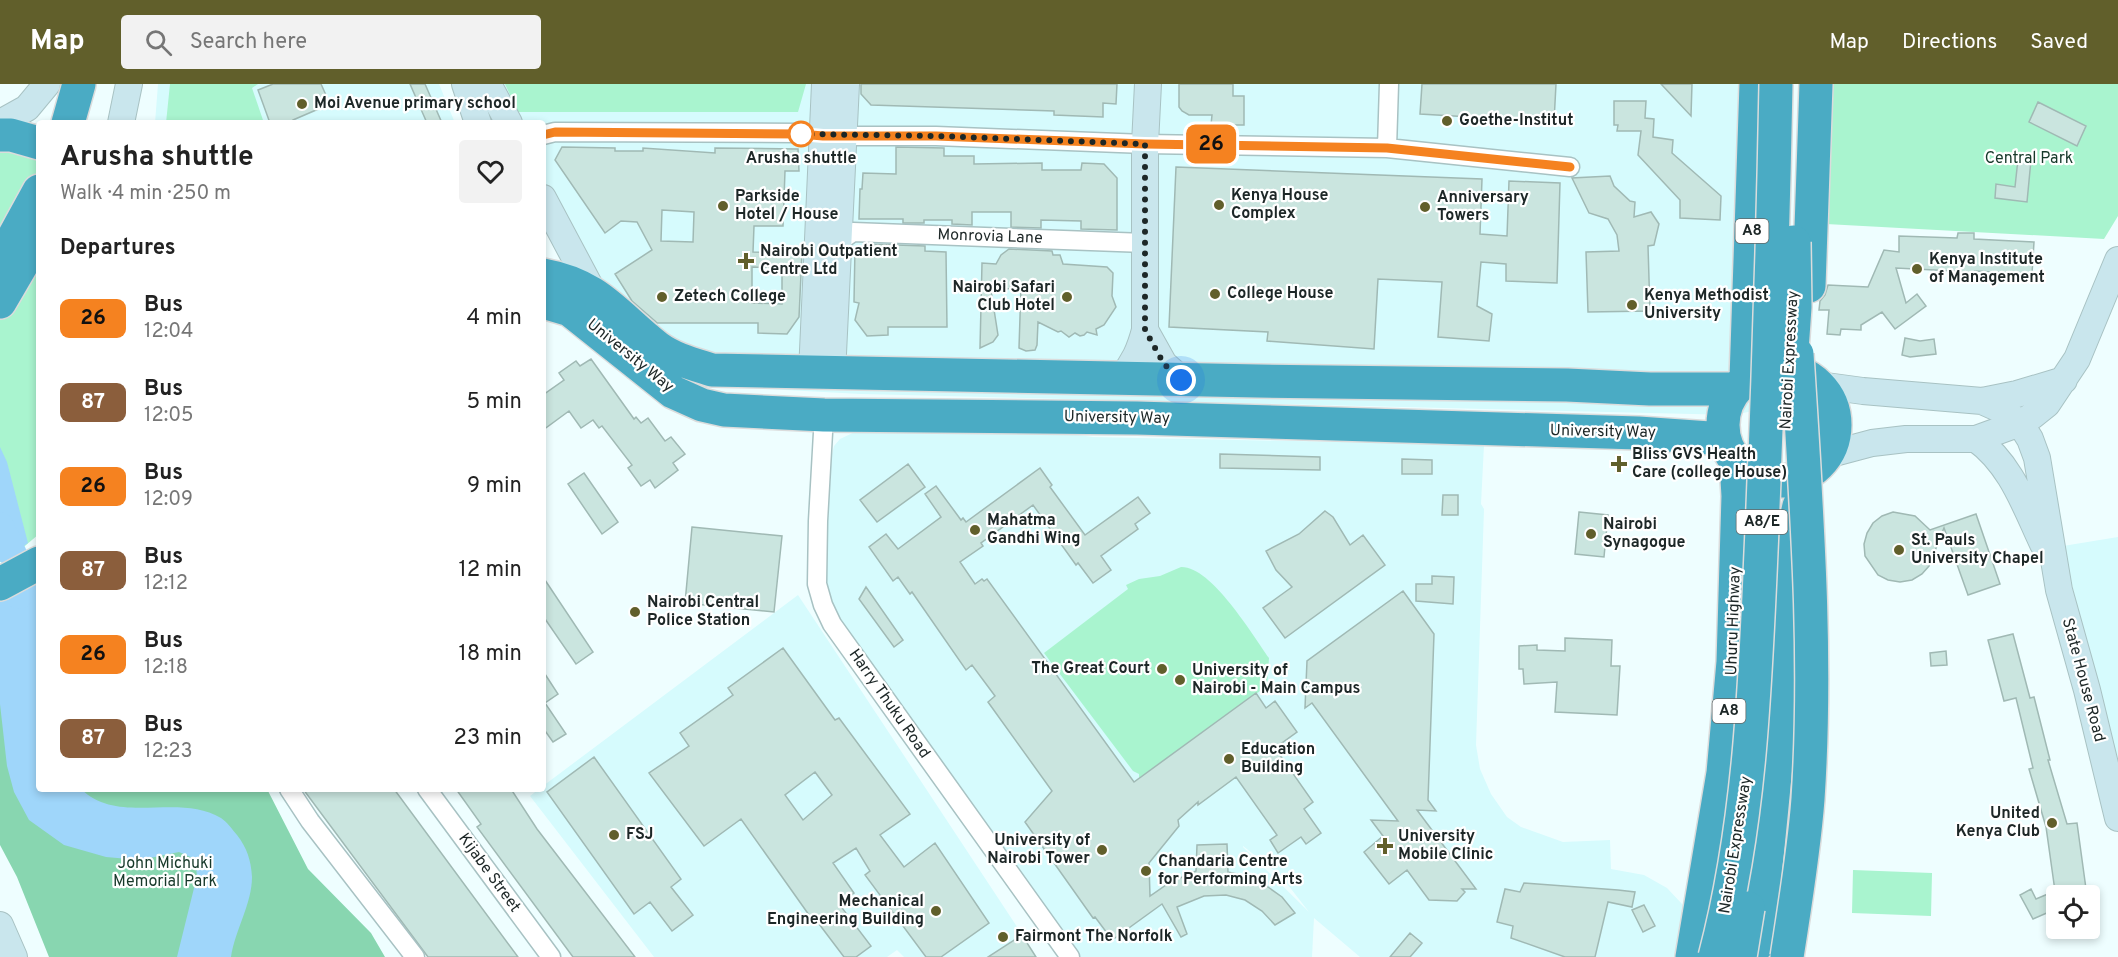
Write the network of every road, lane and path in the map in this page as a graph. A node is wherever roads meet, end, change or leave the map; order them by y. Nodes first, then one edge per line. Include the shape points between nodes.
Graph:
1 (47, 84) edge
2 (79, 84) edge
3 (100, 84) edge
4 (129, 84) edge
5 (825, 84) edge
6 (846, 84) edge
7 (1148, 84) edge
8 (1389, 84) edge
9 (1756, 84) edge
10 (1776, 84) edge
11 (1798, 84) edge
12 (1816, 84) edge
13 (474, 87) edge
14 (69, 120) edge
15 (92, 120) edge
16 (122, 120) edge
17 (478, 120) edge
18 (506, 120) edge
19 (0, 123) edge
20 (0, 135) edge
21 (546, 135) edge
22 (834, 136) junction
23 (36, 142) edge
24 (1145, 144) junction
25 (1387, 148) junction
26 (1570, 167) dead end
27 (36, 196) edge
28 (546, 204) edge
29 (36, 240) edge
30 (839, 242) junction
31 (1145, 243) junction
32 (2118, 260) edge
33 (0, 262) edge
34 (546, 275) edge
35 (593, 292) junction
36 (0, 302) edge
37 (546, 303) edge
38 (1795, 307) junction
39 (1145, 330) junction
40 (822, 373) junction
41 (1120, 378) junction
42 (1181, 380) junction
43 (1813, 380) junction
44 (2064, 380) junction
45 (1740, 384) junction
46 (1982, 401) junction
47 (2047, 404) junction
48 (824, 415) junction
49 (2020, 423) junction
50 (1976, 439) junction
51 (1730, 451) junction
52 (2037, 458) junction
53 (1821, 462) junction
54 (36, 565) edge
55 (2058, 577) junction
56 (0, 584) edge
57 (291, 792) edge
58 (429, 792) edge
59 (2118, 818) edge
60 (0, 925) edge
61 (14, 957) edge
62 (415, 957) edge
63 (551, 957) edge
64 (1070, 957) edge
65 (1692, 957) edge
66 (1715, 957) edge
67 (1740, 957) edge
68 (1756, 957) edge
69 (1787, 957) edge

1 - 19 street via 27,108
2 - 14 highway
3 - 15 highway
4 - 16 street
5 - 22 street
6 - 22 street
7 - 24 street
8 - 25 street
9 - 45 highway, A8
10 - 66 highway, Nairobi Expressway / A8/E, bridge via 1755,676 1745,806
11 - 38 highway, Nairobi Expressway / A8/E, bridge
12 - 43 highway
13 - 17 street
13 - 18 street
20 - 23 highway
21 - 22 street
22 - 24 street
22 - 30 street
22 - 40 street
24 - 25 street
24 - 31 street
25 - 26 street
27 - 33 highway
28 - 35 street
29 - 36 highway
30 - 31 street, Monrovia Lane via 853,232
30 - 40 street
31 - 39 street
32 - 44 street via 2077,359
34 - 35 highway, University Way via 568,279
35 - 40 highway, University Way via 659,348 685,362 712,370
37 - 48 highway, University Way via 570,310 673,392 702,405 724,410
38 - 67 highway, Nairobi Expressway / A8/E, bridge via 1762,829
38 - 69 highway, bridge via 1807,518 1811,710 1808,800
39 - 41 street via 1139,350
39 - 42 street via 1164,364
40 - 41 highway, University Way
41 - 42 highway, University Way
42 - 45 highway, University Way via 1650,389
43 - 45 highway via 1791,369 1775,368
43 - 46 street via 1863,391
43 - 53 highway via 1829,397 1836,426 1834,441
44 - 46 street
44 - 47 street
45 - 51 highway, A8 via 1726,405 1722,423
46 - 49 street
47 - 49 street
47 - 52 street
48 - 51 highway, University Way via 1148,418 1677,434
48 - 64 street, Harry Thuku Road via 817,584 823,605 832,624
49 - 50 street
49 - 52 street, State House Road
50 - 53 street via 1872,443
50 - 55 street, State House Road via 2004,465
51 - 53 highway via 1761,478 1780,482 1799,478
51 - 65 highway, Uhuru Highway / A8 via 1738,496 1733,662 1723,774
52 - 55 street, State House Road
53 - 68 highway via 1798,507 1791,552 1780,722
54 - 56 highway
55 - 59 street, State House Road
57 - 62 street
58 - 63 street, Kijabe Street
60 - 61 street

